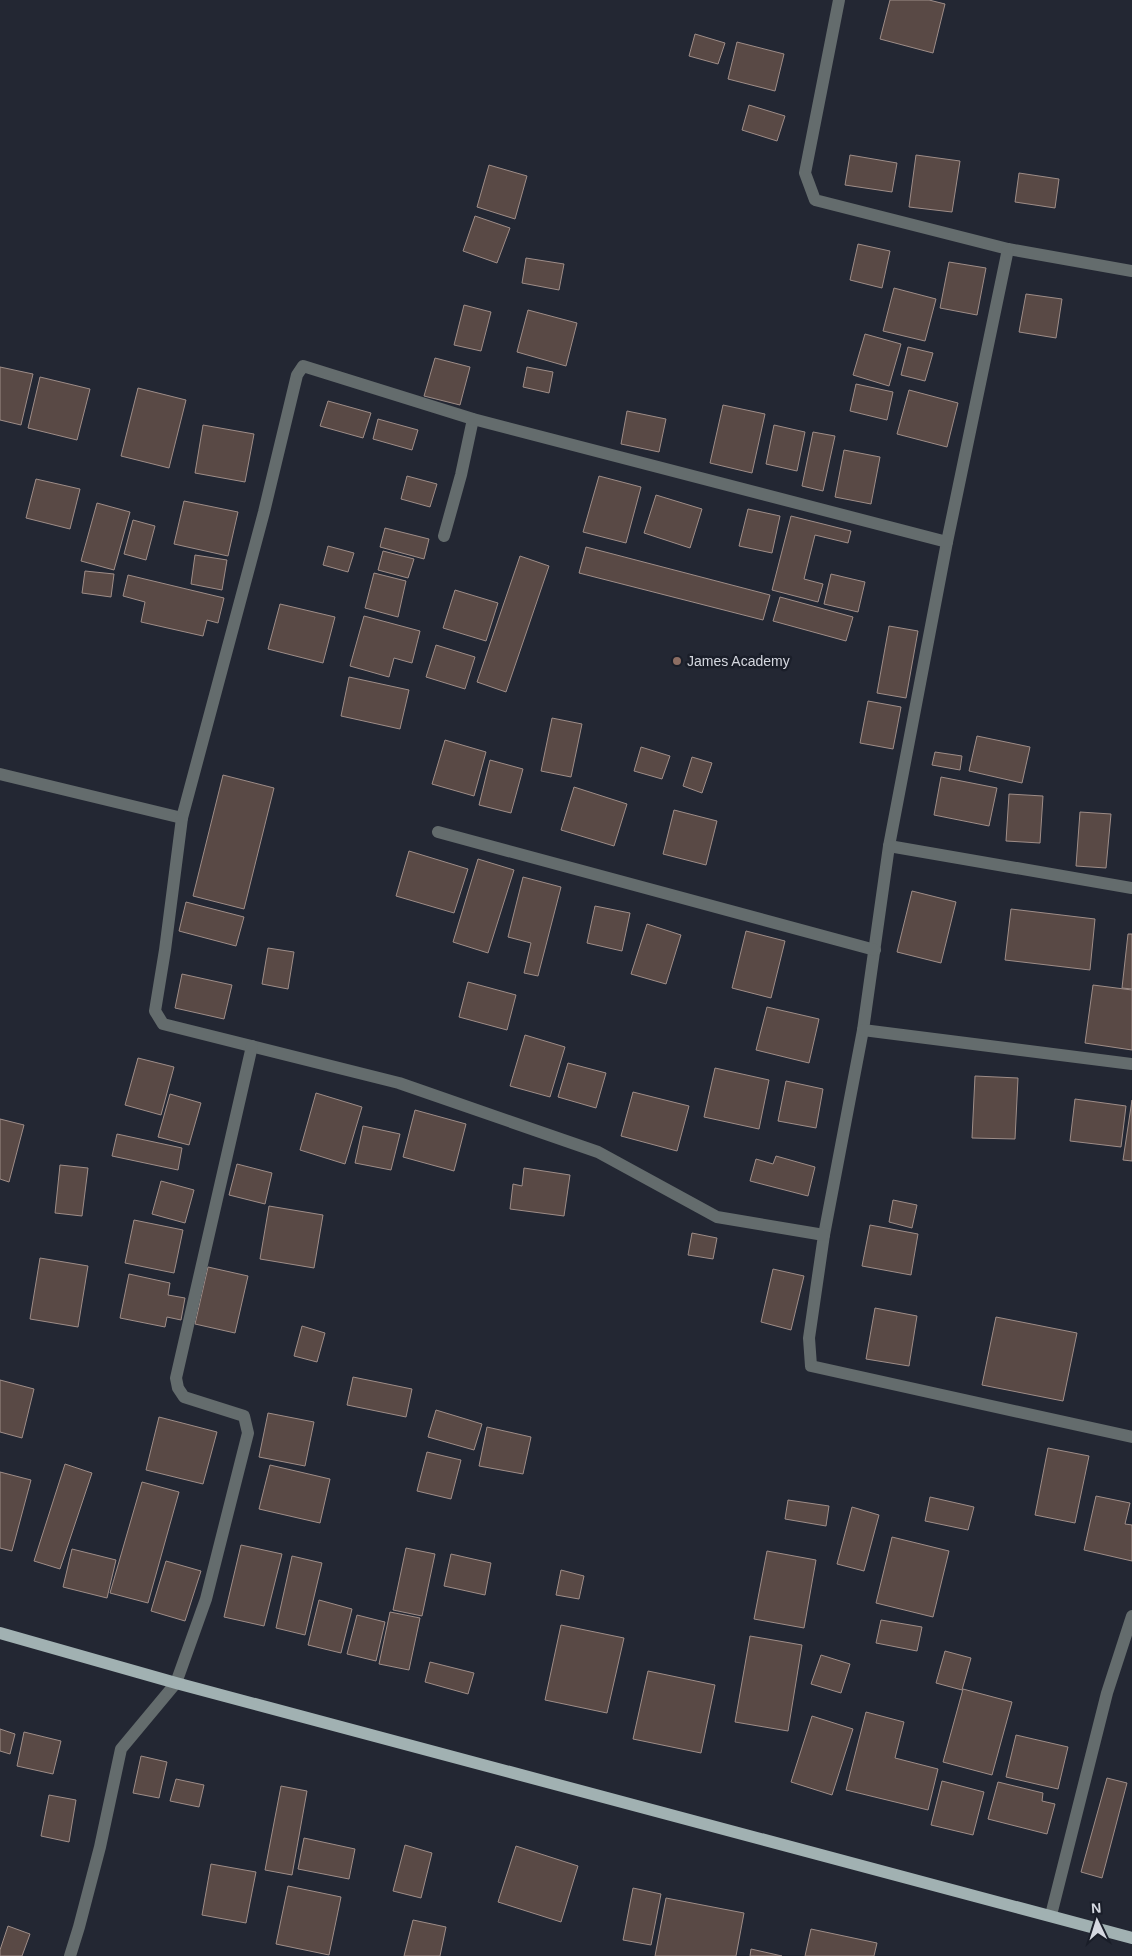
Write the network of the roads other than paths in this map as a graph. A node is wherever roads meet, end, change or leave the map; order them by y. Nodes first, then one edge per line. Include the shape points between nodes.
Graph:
1 (839, 0) edge
2 (1008, 249) junction
3 (1132, 272) edge
4 (472, 418) junction
5 (444, 536) dead end
6 (947, 542) junction
7 (0, 774) edge
8 (182, 818) junction
9 (438, 832) dead end
10 (889, 846) junction
11 (1132, 888) edge
12 (875, 950) junction
13 (863, 1030) junction
14 (252, 1046) junction
15 (1132, 1064) edge
16 (824, 1235) junction
17 (1132, 1436) edge
18 (1132, 1616) edge
19 (0, 1634) edge
20 (176, 1683) junction
21 (1051, 1916) junction
22 (1132, 1938) edge
23 (70, 1956) edge

1 - 2 street via 805,173 815,200
2 - 3 street
2 - 6 street
4 - 5 street
4 - 6 street
4 - 8 street via 303,366 297,374 264,512
6 - 10 street
7 - 8 street
8 - 14 street via 155,1011 163,1024
9 - 12 street
10 - 11 street
10 - 12 street
12 - 13 street
13 - 15 street
13 - 16 street
14 - 16 street via 399,1083 598,1152 716,1217
14 - 20 street via 176,1378 184,1397 244,1416 248,1433 206,1599
16 - 17 street via 809,1338 811,1366
18 - 21 street via 1108,1693
19 - 20 main road
20 - 21 main road
20 - 23 street via 121,1749 100,1847
21 - 22 main road

